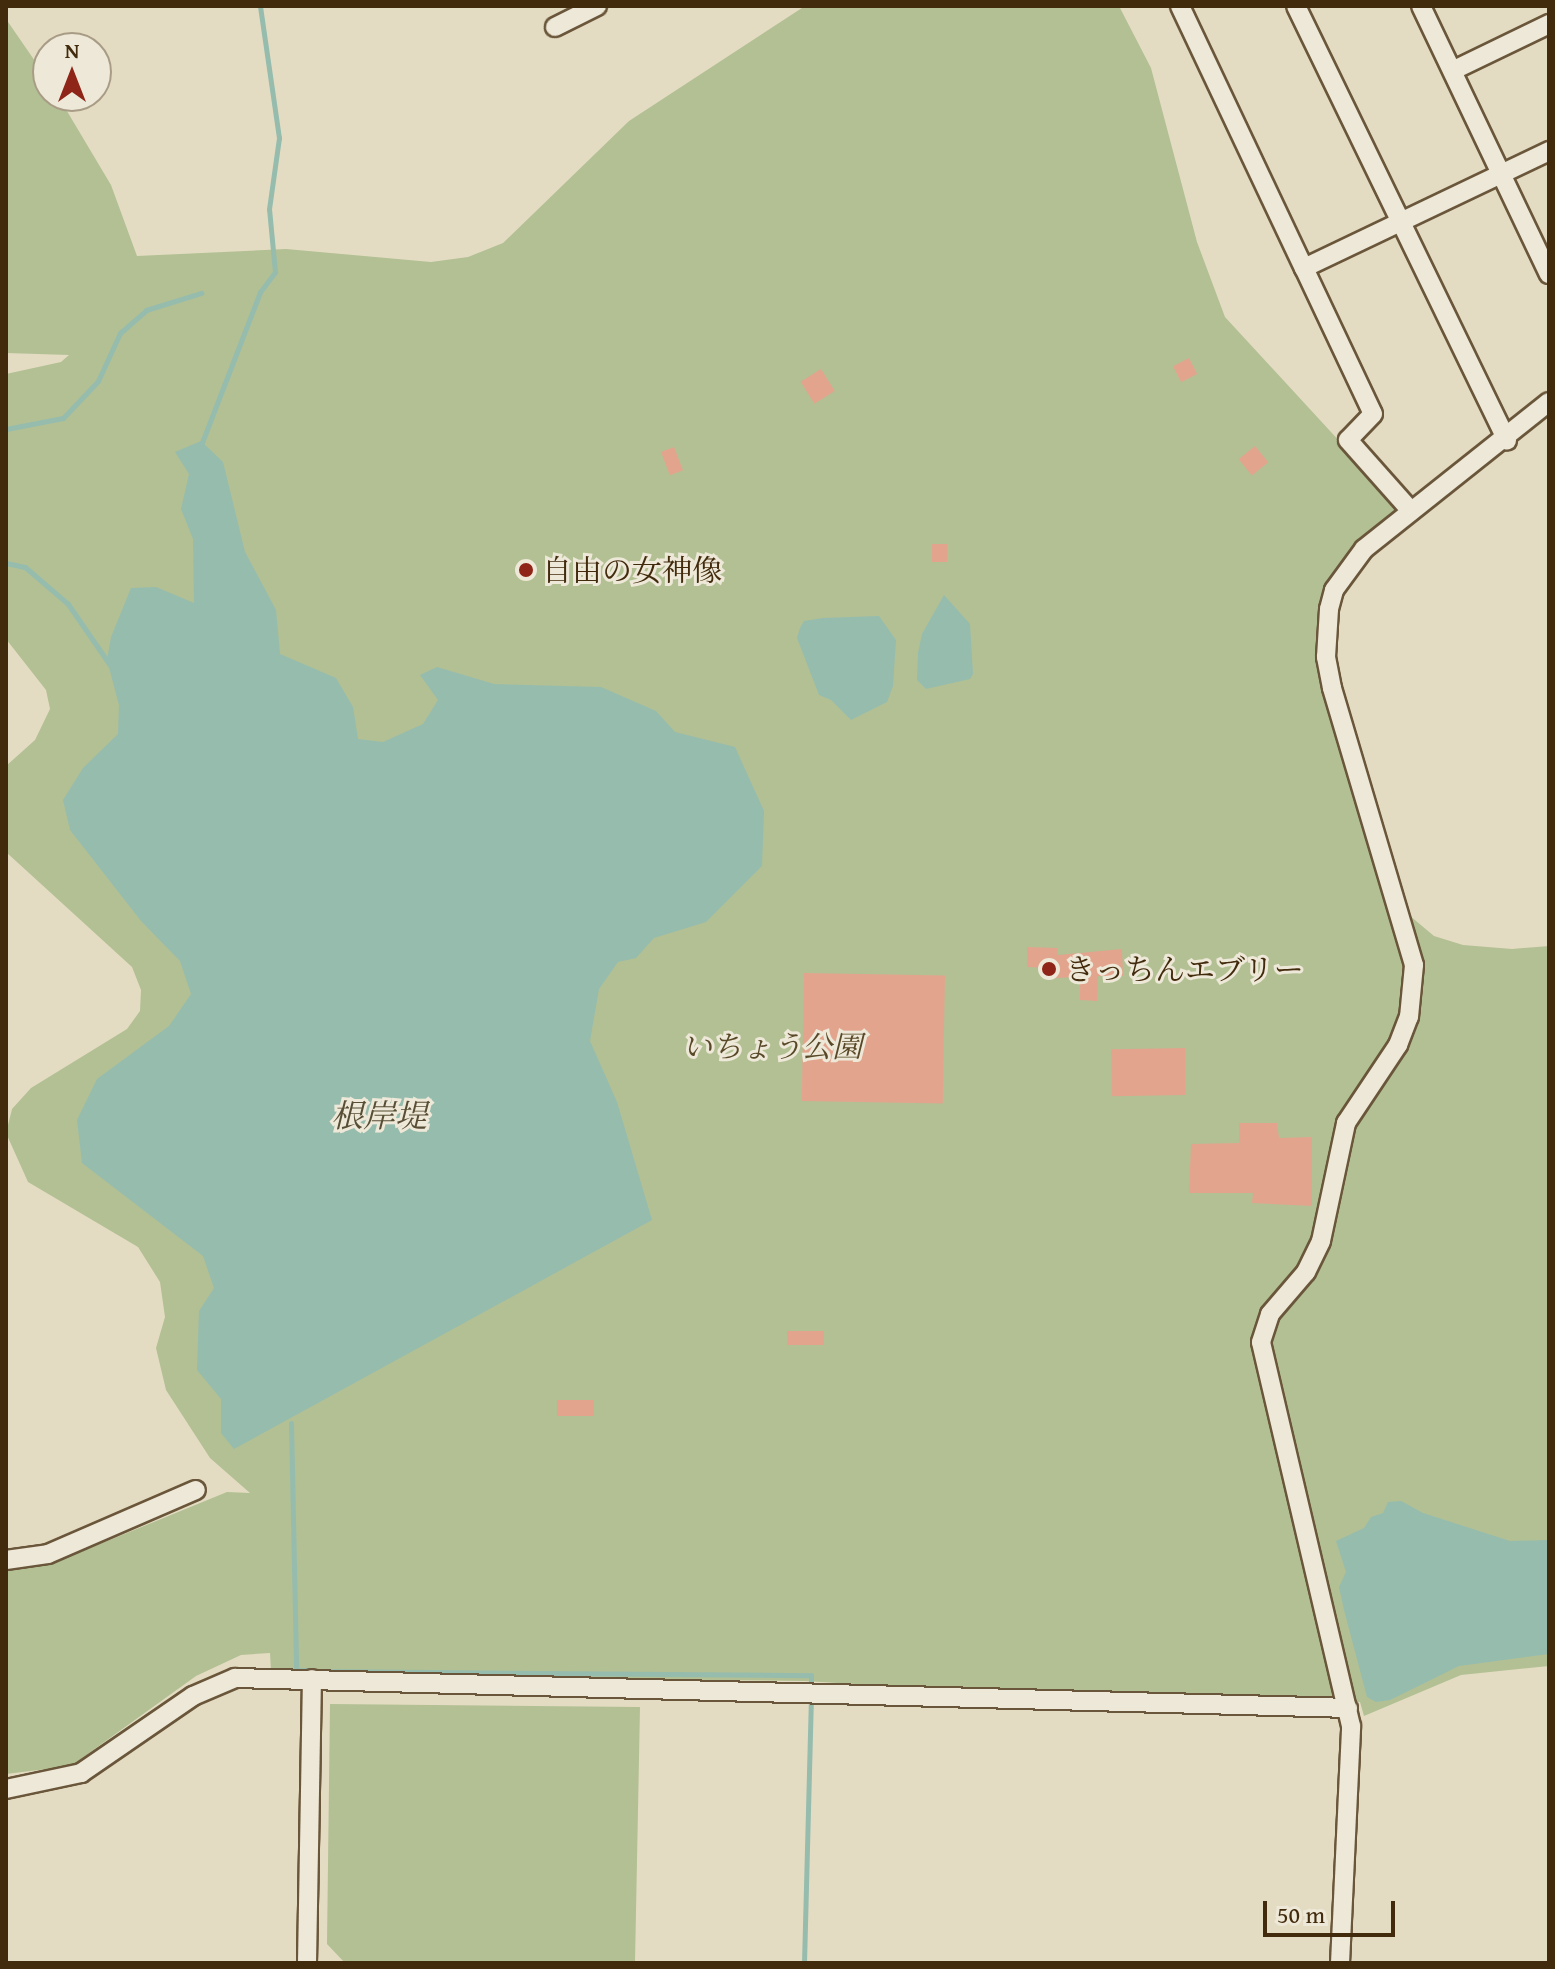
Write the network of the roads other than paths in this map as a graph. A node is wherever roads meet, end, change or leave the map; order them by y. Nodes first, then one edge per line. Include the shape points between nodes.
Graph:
1 (597, 6) edge
2 (1180, 6) edge
3 (1296, 6) edge
4 (1421, 6) edge
5 (1549, 24) edge
6 (555, 27) dead end
7 (1454, 70) junction
8 (1549, 151) edge
9 (1502, 174) junction
10 (1400, 223) junction
11 (1304, 268) junction
12 (1548, 269) edge
13 (1549, 402) edge
14 (1507, 440) junction
15 (1411, 511) junction
16 (196, 1490) dead end
17 (6, 1560) edge
18 (312, 1679) junction
19 (1348, 1708) junction
20 (6, 1789) edge
21 (307, 1963) edge
22 (1340, 1963) edge

1 - 6 street
2 - 11 street
3 - 10 street
4 - 7 street
5 - 7 street
7 - 9 street
8 - 9 street
9 - 10 street
9 - 12 street
10 - 11 street
10 - 14 street
11 - 15 street via 1373,414 1348,440
13 - 14 street
14 - 15 street
15 - 19 street via 1364,549 1342,580 1329,609 1326,633 1332,688 1414,965 1409,1017 1398,1045 1356,1102 1321,1241 1306,1272 1270,1314 1261,1342
16 - 17 street via 48,1554
18 - 19 street
18 - 20 street via 235,1678 193,1696 81,1773
18 - 21 street
19 - 22 street

